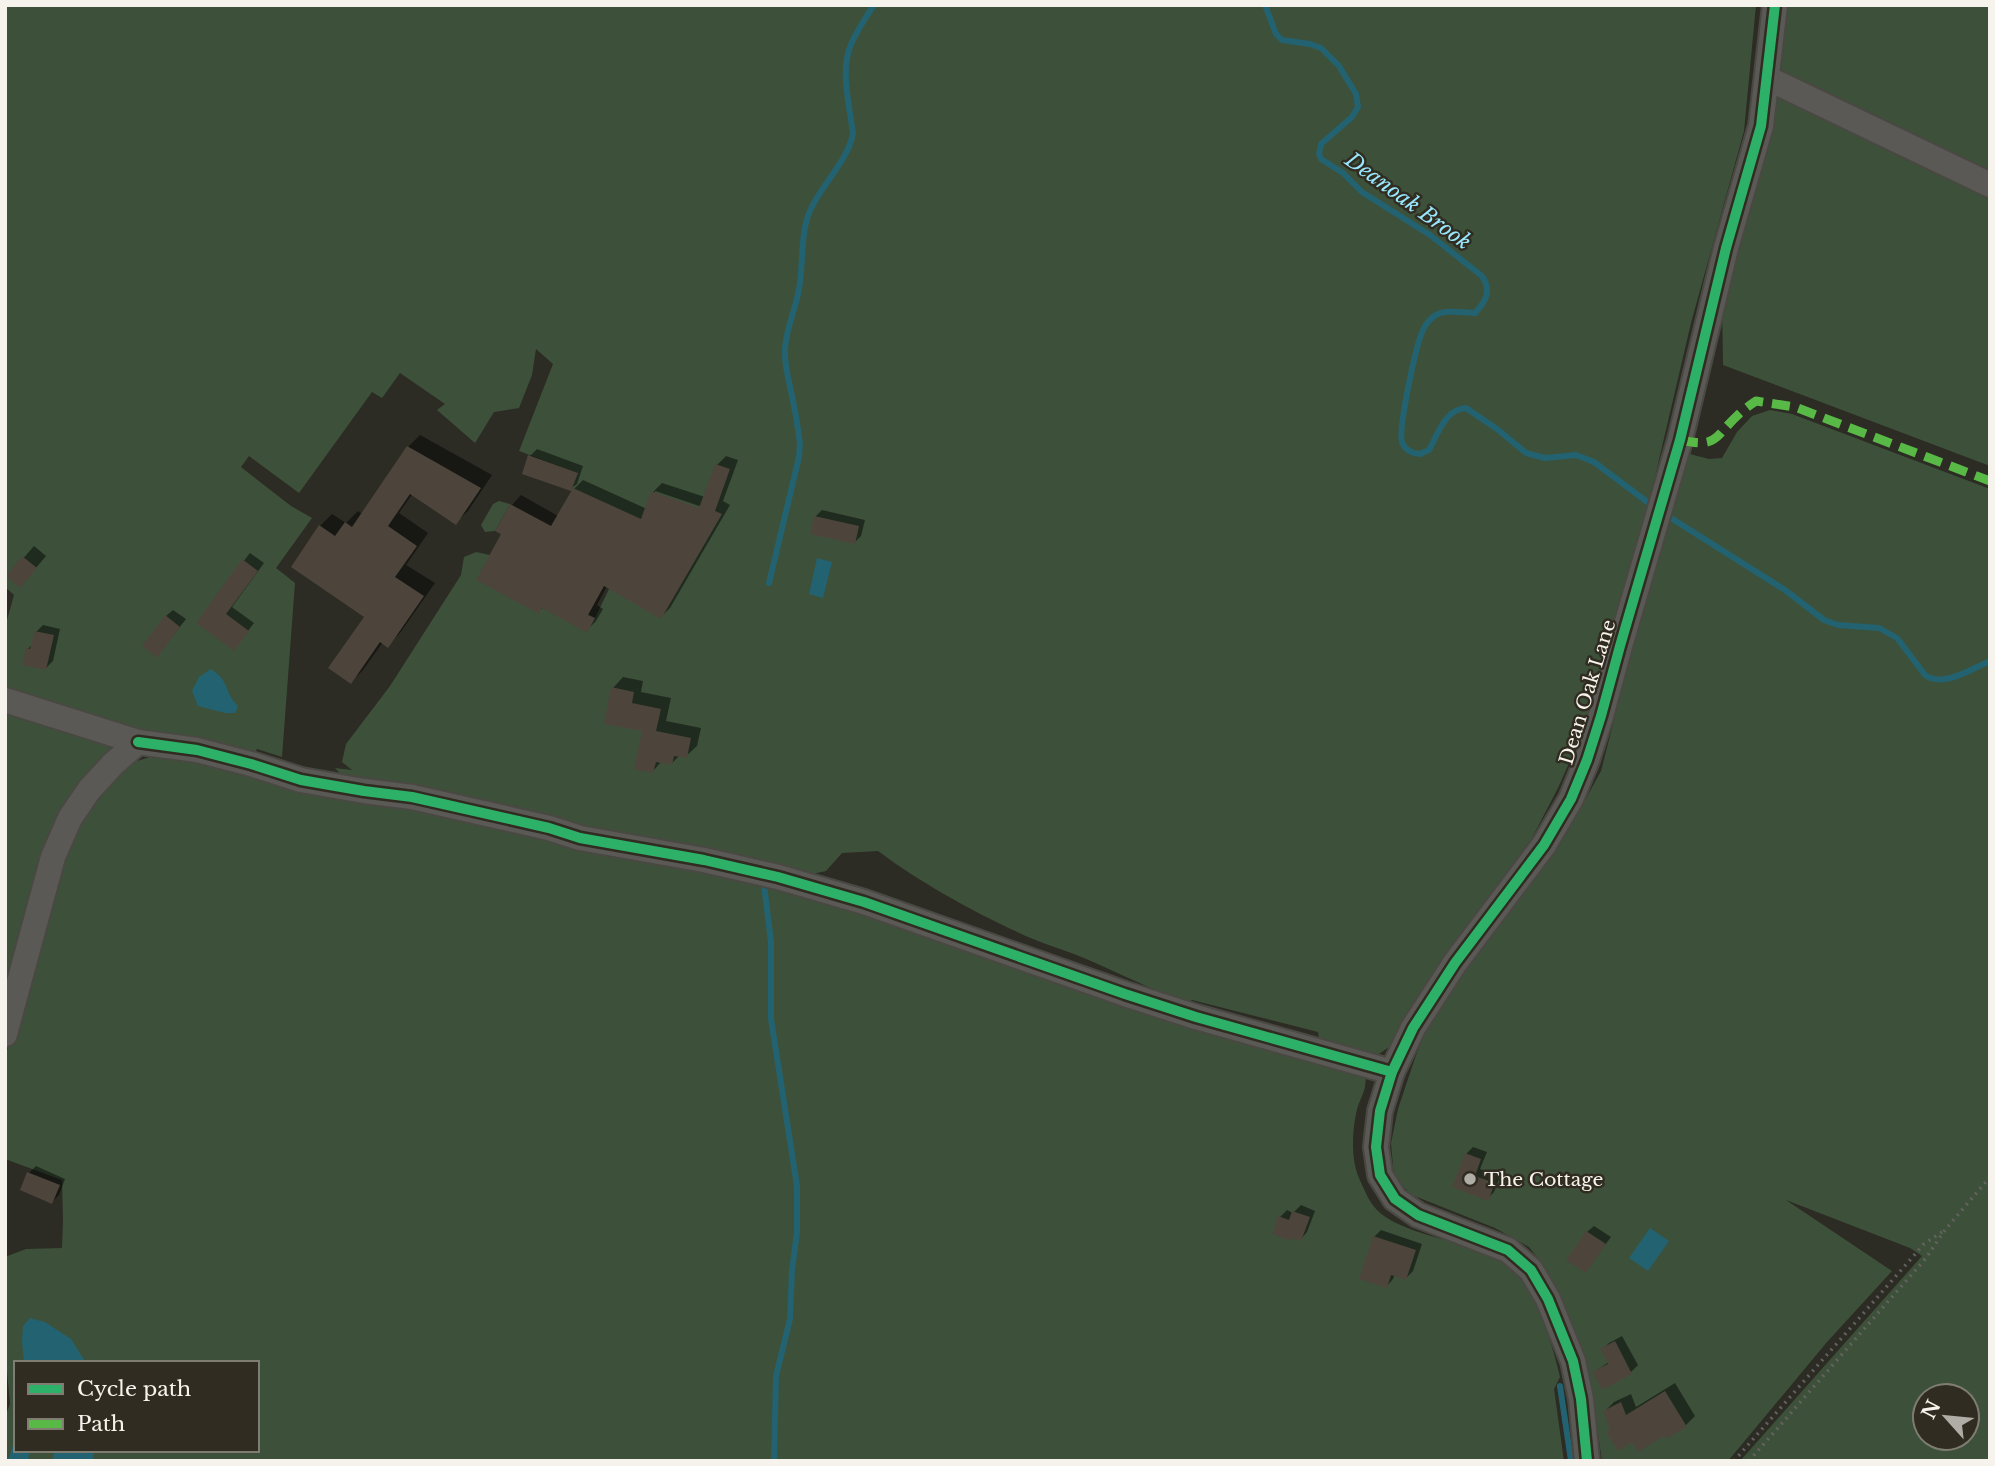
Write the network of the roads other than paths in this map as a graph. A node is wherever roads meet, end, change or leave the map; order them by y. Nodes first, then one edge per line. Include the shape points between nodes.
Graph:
1 (1775, 5) edge
2 (1767, 78) junction
3 (1990, 185) edge
4 (5, 700) edge
5 (138, 742) junction
6 (5, 1034) edge
7 (1392, 1072) junction
8 (1587, 1461) edge

1 - 2 street, Dean Oak Lane
2 - 3 street
2 - 7 street, Dean Oak Lane via 1761,126 1726,248 1681,440 1587,760 1544,845 1455,963 1413,1028
4 - 5 street
5 - 6 street via 89,790 66,828 53,857
5 - 7 street via 197,750 301,780 412,797 580,838 778,877 864,902 1185,1013
7 - 8 street, Dean Oak Lane via 1380,1111 1380,1175 1395,1199 1418,1215 1508,1250 1531,1270 1548,1298 1573,1361

